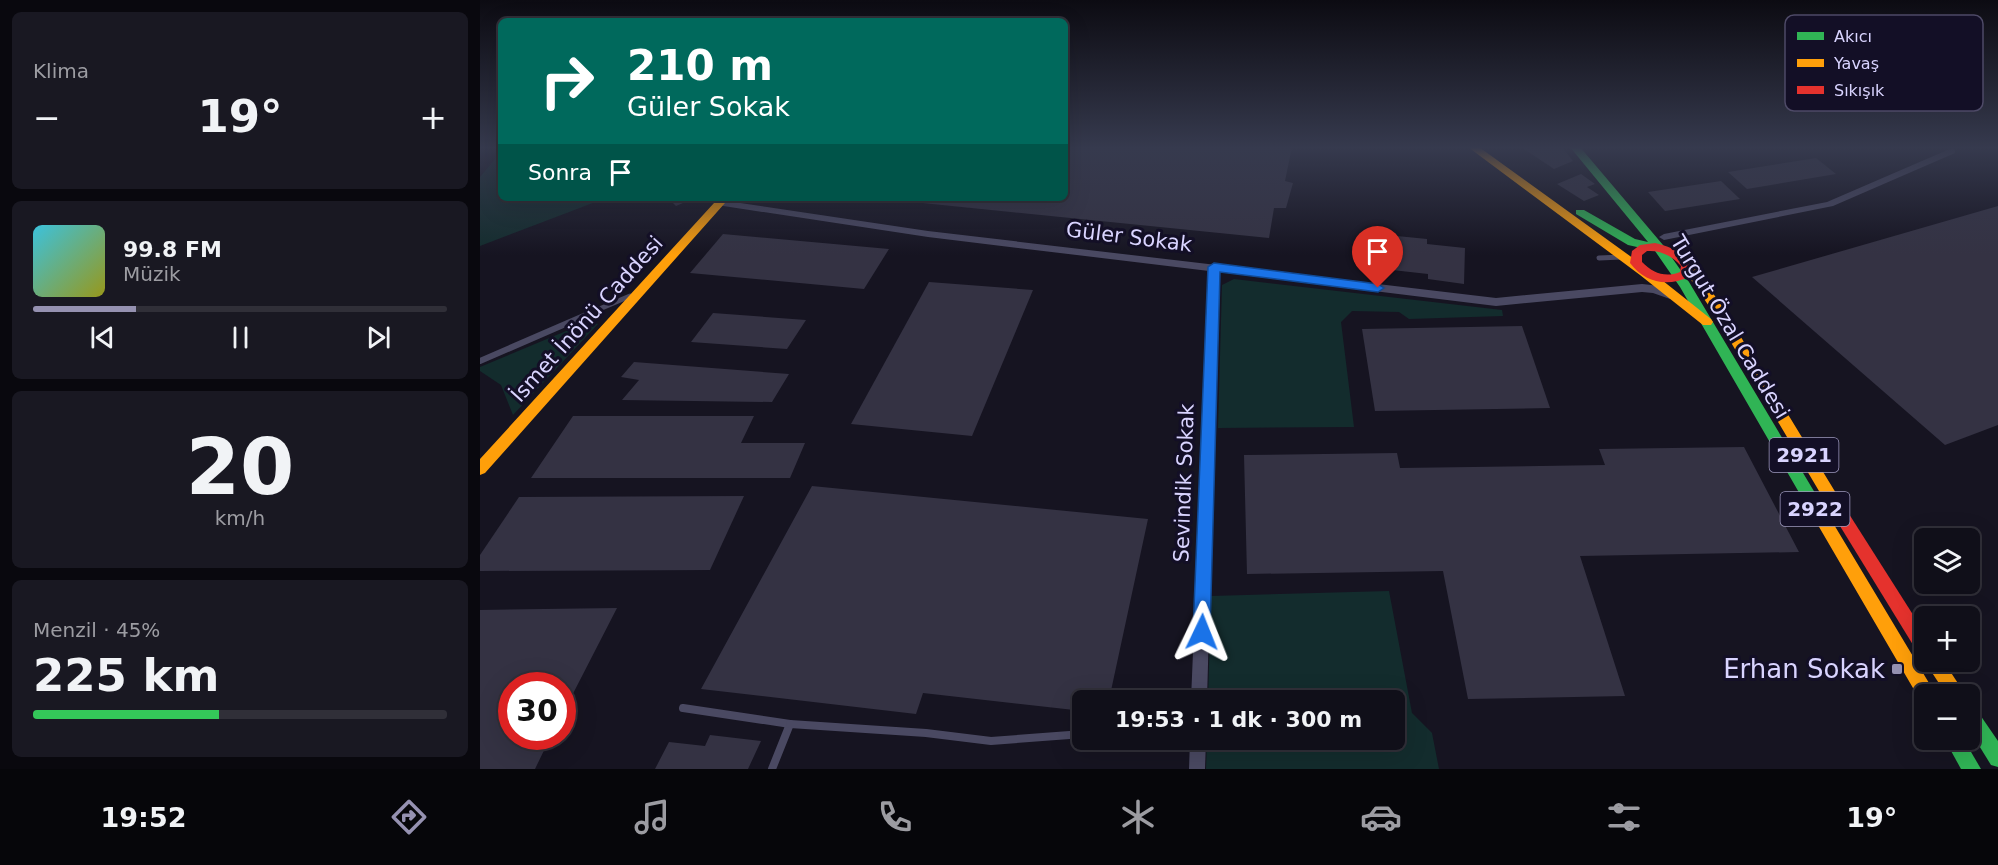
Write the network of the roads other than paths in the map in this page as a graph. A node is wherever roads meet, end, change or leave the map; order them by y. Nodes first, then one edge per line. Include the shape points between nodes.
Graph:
1 (1522, 183) edge
2 (1540, 183) edge
3 (1605, 183) edge
4 (1610, 183) edge
5 (1879, 183) edge
6 (716, 201) edge
7 (723, 201) edge
8 (1626, 208) junction
9 (1590, 219) junction
10 (1651, 245) junction
11 (1624, 257) junction
12 (1599, 258) dead end
13 (1685, 262) junction
14 (1214, 267) junction
15 (1644, 272) junction
16 (1678, 278) junction
17 (1659, 284) junction
18 (1642, 288) junction
19 (639, 292) junction
20 (1677, 298) junction
21 (1707, 322) junction
22 (480, 360) edge
23 (480, 469) edge
24 (1914, 631) edge
25 (1920, 684) edge
26 (1199, 690) edge
27 (683, 708) dead end
28 (790, 724) junction
29 (1980, 730) edge
30 (1072, 735) edge
31 (1198, 750) edge
32 (1960, 750) edge
33 (1998, 758) edge
34 (772, 769) edge
35 (1197, 769) edge
36 (1972, 769) edge

1 - 11 main road
2 - 9 main road
3 - 8 main road, Turgut Özal Caddesi / 2922
4 - 10 main road
5 - 10 street via 1830,204
6 - 19 main road, İsmet İnönü Caddesi
7 - 14 street, Güler Sokak via 928,234
8 - 9 main road via 1633,224 1627,230
8 - 10 main road, Turgut Özal Caddesi / 2922
9 - 10 main road via 1632,242
10 - 11 lane
10 - 13 main road via 1675,253
10 - 15 main road via 1636,254 1636,263
10 - 16 main road, Turgut Özal Caddesi / 2922
11 - 12 lane
11 - 15 main road
13 - 16 main road via 1687,270
13 - 24 main road, 2921 via 1718,309
14 - 18 street, Güler Sokak via 1496,302
14 - 26 street, Sevindik Sokak
15 - 16 main road via 1660,279
15 - 17 main road
15 - 18 street via 1648,278
16 - 17 street
16 - 21 main road, Turgut Özal Caddesi / 2922
17 - 18 street
17 - 20 main road
18 - 20 street
19 - 22 lane
19 - 23 main road, İsmet İnönü Caddesi
20 - 21 main road
21 - 25 main road, Turgut Özal Caddesi / 2922
27 - 28 lane
28 - 30 lane via 991,741
28 - 34 lane
29 - 33 main road
31 - 35 street
32 - 36 main road

